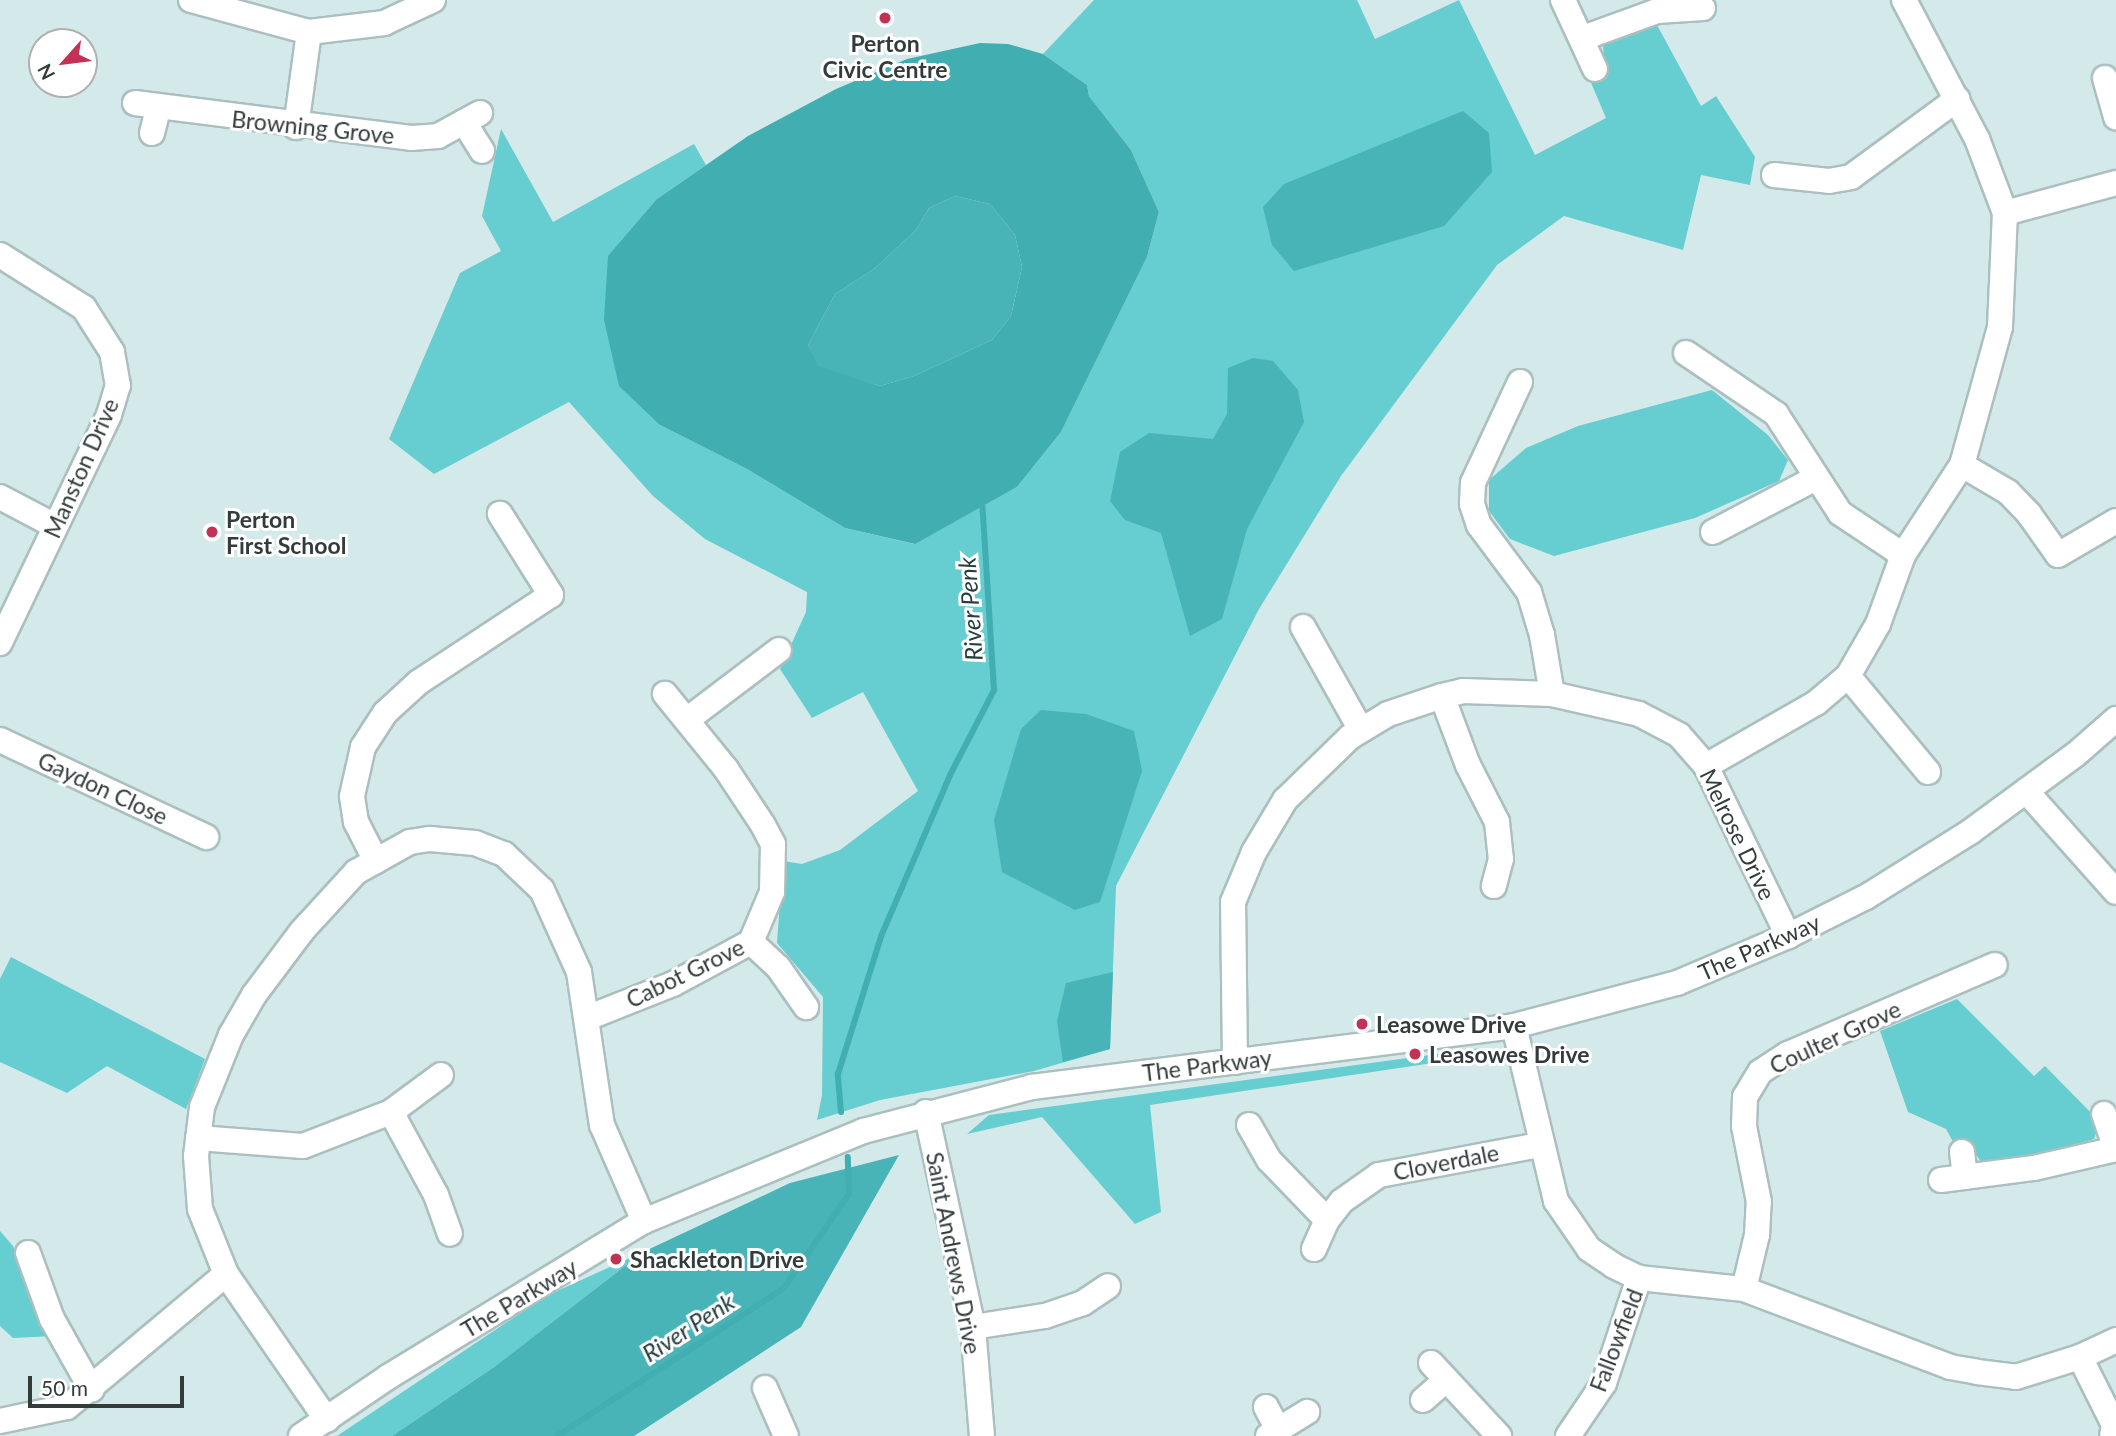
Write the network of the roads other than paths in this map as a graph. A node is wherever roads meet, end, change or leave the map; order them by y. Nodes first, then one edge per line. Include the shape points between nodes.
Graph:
1 (191, 0) edge
2 (433, 0) edge
3 (1563, 0) edge
4 (1904, 0) edge
5 (1703, 8) dead end
6 (309, 32) junction
7 (1583, 38) junction
8 (1595, 69) dead end
9 (2105, 78) dead end
10 (1957, 99) junction
11 (2116, 117) edge
12 (296, 127) junction
13 (152, 133) dead end
14 (482, 151) dead end
15 (1774, 175) dead end
16 (2116, 183) edge
17 (2005, 214) junction
18 (0, 256) edge
19 (1686, 353) dead end
20 (1520, 382) dead end
21 (1962, 465) junction
22 (1816, 478) junction
23 (0, 497) edge
24 (500, 514) dead end
25 (2116, 521) edge
26 (55, 526) junction
27 (1713, 532) dead end
28 (1903, 555) junction
29 (1303, 627) dead end
30 (0, 643) edge
31 (779, 650) dead end
32 (1848, 676) junction
33 (665, 694) dead end
34 (1552, 694) junction
35 (1442, 696) junction
36 (688, 719) junction
37 (2116, 719) edge
38 (1362, 730) junction
39 (0, 740) edge
40 (1706, 766) junction
41 (1928, 772) dead end
42 (2026, 791) junction
43 (206, 837) dead end
44 (376, 860) junction
45 (1494, 886) dead end
46 (2116, 892) edge
47 (1788, 936) junction
48 (751, 942) junction
49 (1995, 965) dead end
50 (806, 1007) dead end
51 (587, 1018) junction
52 (1514, 1027) junction
53 (1235, 1062) junction
54 (442, 1075) dead end
55 (391, 1112) junction
56 (926, 1112) junction
57 (2104, 1114) dead end
58 (1249, 1125) dead end
59 (198, 1138) junction
60 (1541, 1145) junction
61 (2116, 1149) edge
62 (1962, 1152) dead end
63 (1965, 1177) junction
64 (1941, 1180) dead end
65 (1327, 1220) junction
66 (643, 1221) junction
67 (450, 1234) dead end
68 (1314, 1249) dead end
69 (28, 1253) dead end
70 (226, 1274) junction
71 (1639, 1278) junction
72 (1108, 1286) dead end
73 (1744, 1289) junction
74 (974, 1327) junction
75 (2116, 1340) edge
76 (2080, 1357) junction
77 (765, 1388) dead end
78 (92, 1390) junction
79 (1423, 1400) dead end
80 (1266, 1407) dead end
81 (1307, 1412) dead end
82 (327, 1420) junction
83 (0, 1421) edge
84 (1273, 1433) edge
85 (302, 1436) edge
86 (786, 1436) edge
87 (982, 1436) edge
88 (1499, 1436) edge
89 (1568, 1436) edge
90 (2112, 1436) edge

1 - 6 street
2 - 6 street via 384,23
3 - 7 street
4 - 10 street
5 - 7 street via 1657,11
6 - 12 street
7 - 8 street
9 - 11 street
10 - 15 street via 1852,177 1829,181
10 - 17 street
12 - 13 street, Browning Grove via 147,106
12 - 14 street, Browning Grove via 411,138 438,136 472,118
16 - 17 street
17 - 21 street via 2000,327
18 - 26 street, Manston Drive via 84,308 112,352 118,385 109,415
19 - 22 street via 1776,414
20 - 34 street via 1473,483 1472,503 1479,525 1529,592
21 - 25 street via 2008,492 2058,555
21 - 28 street
22 - 27 street
22 - 28 street via 1840,513
23 - 26 street
24 - 44 street via 551,595 419,681 385,713 363,747 352,796 356,822
26 - 30 street, Manston Drive
28 - 32 street via 1878,624
29 - 38 street
31 - 36 street
32 - 40 street via 1815,703
32 - 41 street
33 - 36 street, Cabot Grove
34 - 35 street, Melrose Drive via 1463,691
34 - 40 street, Melrose Drive via 1639,714 1679,735
35 - 38 street, Melrose Drive via 1388,714
35 - 45 street via 1468,765 1497,822 1501,859
36 - 48 street, Cabot Grove via 773,844 772,892
37 - 42 street, The Parkway
38 - 53 street, Melrose Drive via 1285,800 1254,852 1233,902
39 - 43 street, Gaydon Close
40 - 47 street, Melrose Drive
42 - 46 street
42 - 47 street, The Parkway via 1866,897
44 - 51 street via 410,842 430,839 475,843 504,855 541,890 558,917 579,972
44 - 59 street via 356,872 302,931 254,995 213,1077 202,1107
47 - 52 street, The Parkway via 1677,982
48 - 50 street via 778,967
48 - 51 street, Cabot Grove via 673,984
49 - 73 street, Coulter Grove via 1967,989 1788,1054 1760,1072 1745,1097 1744,1126 1759,1202 1757,1236
51 - 66 street via 602,1125
52 - 53 street, The Parkway
52 - 60 street
53 - 56 street, The Parkway via 1032,1087
54 - 55 street
55 - 59 street via 303,1146
55 - 67 street via 436,1195
56 - 66 street, The Parkway via 863,1131
56 - 74 street, Saint Andrews Drive
57 - 61 street
58 - 65 street via 1269,1160
59 - 70 street via 200,1209
60 - 65 street, Cloverdale via 1379,1175 1342,1201
60 - 71 street via 1556,1201 1570,1226 1589,1249
61 - 63 street via 2034,1168
62 - 63 street
63 - 64 street
65 - 68 street, Cloverdale
66 - 82 street, The Parkway via 388,1377
69 - 78 street via 52,1319
70 - 78 street
70 - 82 street
71 - 73 street
71 - 89 street, Fallowfield via 1604,1383
72 - 74 street via 1083,1303 1045,1316
73 - 76 street via 1963,1370 2016,1377
74 - 87 street, Saint Andrews Drive
75 - 76 street
76 - 90 street via 2113,1425
77 - 86 street
78 - 83 street via 67,1407
79 - 88 street via 1438,1371
80 - 84 street
81 - 84 street
82 - 85 street, The Parkway

